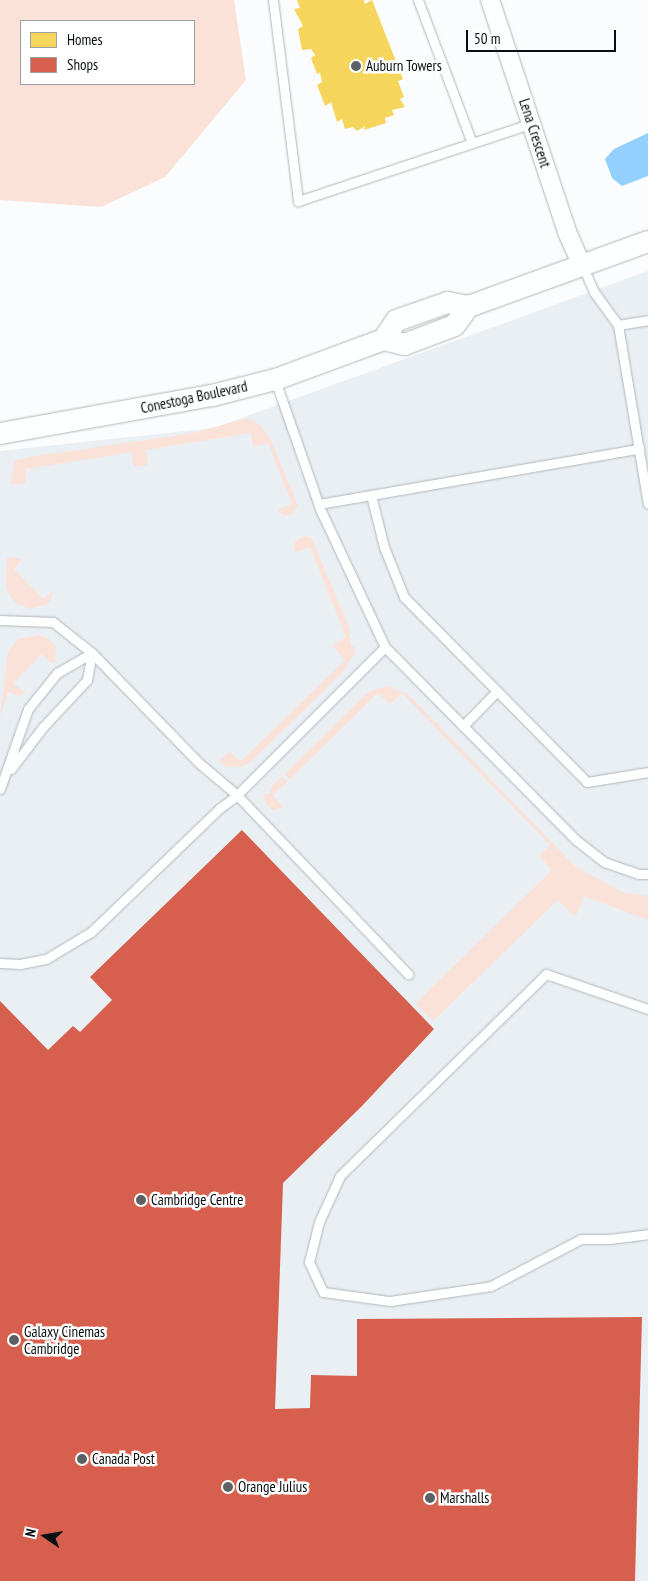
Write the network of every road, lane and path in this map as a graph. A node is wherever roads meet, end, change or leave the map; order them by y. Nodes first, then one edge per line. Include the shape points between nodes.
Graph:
1 (273, 0) edge
2 (418, 0) edge
3 (490, 0) edge
4 (532, 123) junction
5 (472, 143) junction
6 (648, 241) edge
7 (582, 265) junction
8 (648, 320) edge
9 (618, 325) junction
10 (275, 379) junction
11 (0, 433) edge
12 (639, 449) junction
13 (371, 495) junction
14 (319, 504) junction
15 (648, 504) edge
16 (0, 620) edge
17 (385, 647) junction
18 (92, 653) junction
19 (497, 691) junction
20 (463, 726) junction
21 (648, 772) edge
22 (6, 775) junction
23 (0, 789) edge
24 (237, 795) junction
25 (648, 874) edge
26 (0, 963) edge
27 (408, 974) dead end
28 (648, 1009) edge
29 (648, 1234) edge

1 - 5 lane via 298,202
2 - 5 lane
3 - 4 street, Lena Crescent
4 - 5 lane
4 - 7 street, Lena Crescent via 567,232
6 - 7 street, Conestoga Boulevard
7 - 9 lane via 594,292
7 - 10 street, Conestoga Boulevard via 468,306 454,325 404,344 383,339
8 - 9 lane
9 - 12 lane
10 - 11 street, Conestoga Boulevard via 212,396
10 - 14 lane
12 - 13 lane
12 - 15 lane
13 - 14 lane
13 - 19 lane via 384,547 404,597
14 - 17 lane
16 - 18 lane via 53,622
17 - 20 lane
17 - 24 lane
18 - 22 lane via 87,680 43,727
18 - 22 lane via 57,673 28,709
18 - 24 lane via 199,763
19 - 20 lane
19 - 21 lane via 587,782
20 - 25 lane via 576,840 604,862 638,874
22 - 23 lane
24 - 26 lane via 91,932 46,959 20,964
24 - 27 lane
28 - 29 lane via 546,974 340,1176 319,1222 309,1262 324,1292 390,1301 491,1286 582,1239 609,1240

